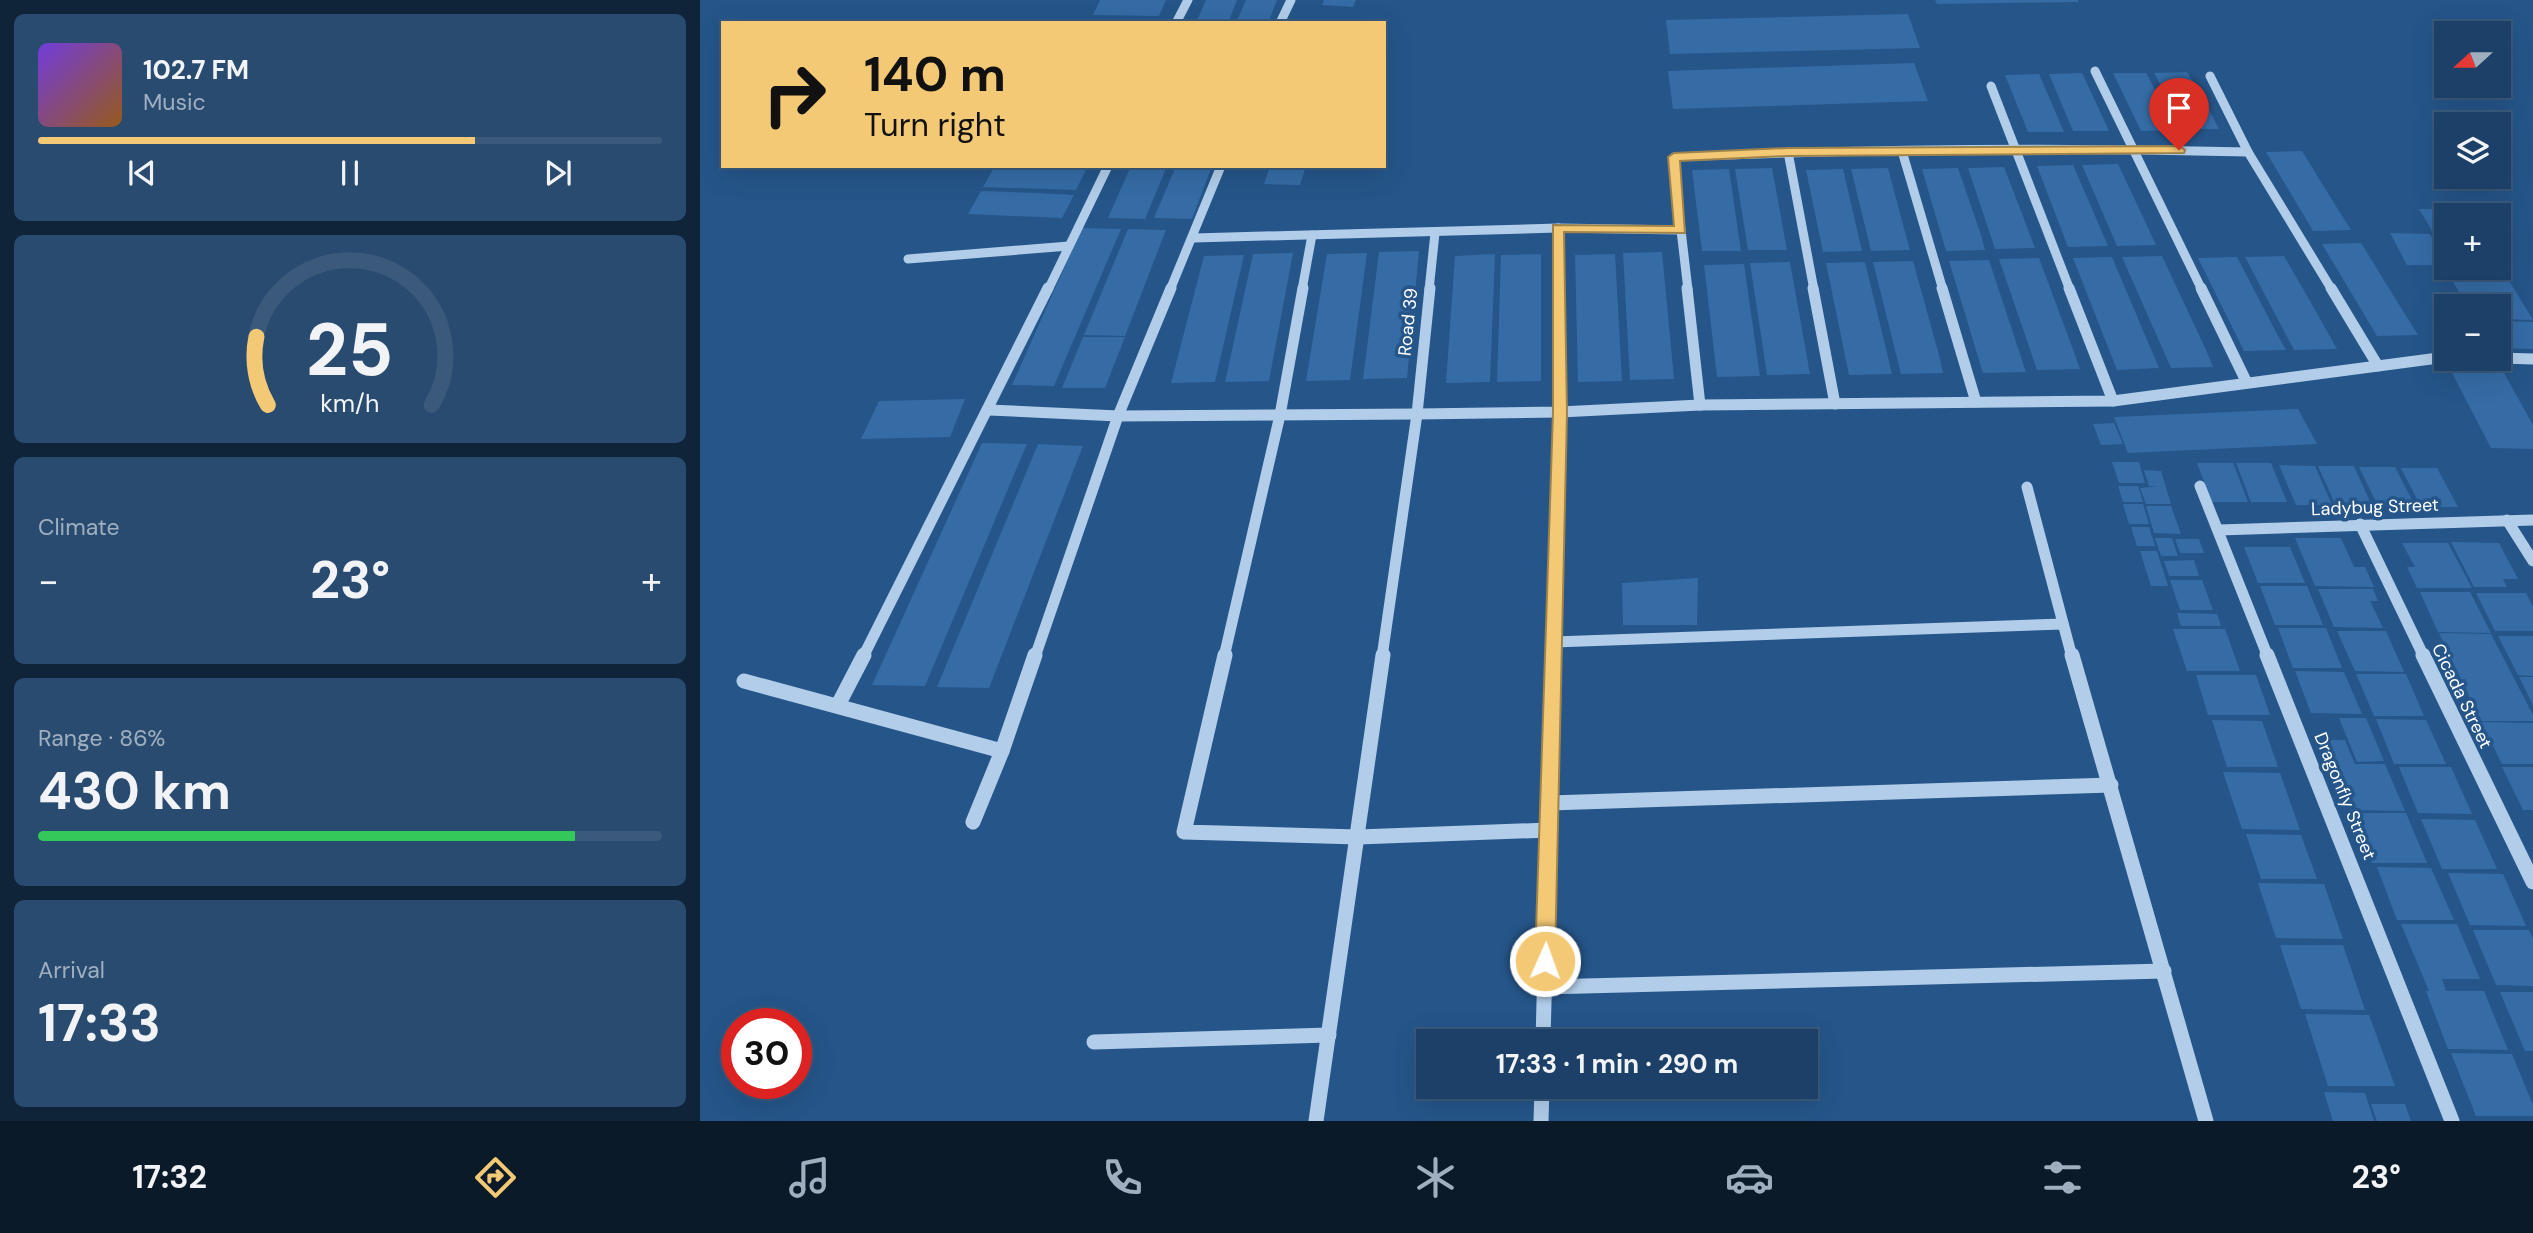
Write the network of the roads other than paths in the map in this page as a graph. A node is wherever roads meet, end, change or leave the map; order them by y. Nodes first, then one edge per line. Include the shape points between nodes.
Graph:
1 (1188, 0) edge
2 (1291, 0) edge
3 (1178, 21) edge
4 (1281, 21) edge
5 (2095, 71) dead end
6 (2210, 76) dead end
7 (1991, 86) dead end
8 (2134, 149) junction
9 (1902, 151) junction
10 (1788, 152) junction
11 (2017, 152) junction
12 (2248, 152) junction
13 (1107, 168) edge
14 (1220, 168) edge
15 (1558, 228) junction
16 (1681, 230) junction
17 (1435, 233) junction
18 (1312, 235) junction
19 (1194, 238) junction
20 (1069, 246) junction
21 (908, 259) dead end
22 (2434, 358) edge
23 (2511, 358) edge
24 (2533, 359) edge
25 (2378, 366) junction
26 (2246, 381) junction
27 (2113, 401) junction
28 (1976, 402) junction
29 (1835, 404) junction
30 (1700, 405) junction
31 (989, 410) junction
32 (1560, 412) junction
33 (1417, 414) junction
34 (1280, 415) junction
35 (1118, 416) junction
36 (2200, 486) dead end
37 (2027, 487) dead end
38 (2507, 520) junction
39 (2533, 520) edge
40 (2360, 524) junction
41 (2219, 530) junction
42 (2533, 561) edge
43 (2063, 624) junction
44 (1554, 642) junction
45 (744, 681) dead end
46 (838, 705) junction
47 (1002, 751) junction
48 (2111, 785) junction
49 (1550, 803) junction
50 (973, 822) dead end
51 (1549, 830) junction
52 (1358, 837) junction
53 (2533, 883) edge
54 (2164, 971) junction
55 (1545, 987) junction
56 (1543, 1029) edge
57 (1329, 1035) junction
58 (1094, 1042) dead end
59 (1542, 1099) edge
60 (1316, 1121) edge
61 (1541, 1121) edge
62 (2206, 1121) edge
63 (2452, 1121) edge

1 - 3 street
2 - 4 street
5 - 8 street
6 - 12 street
7 - 11 street
8 - 11 street
8 - 12 street
8 - 26 street
9 - 10 street
9 - 11 street
9 - 28 street
10 - 16 street via 1674,157
10 - 29 street
11 - 27 street
12 - 25 street
13 - 20 street
14 - 19 street
15 - 16 street
15 - 17 street
15 - 32 street
16 - 30 street
17 - 18 street
17 - 33 street, Road 39
18 - 19 street
18 - 34 street
19 - 35 street
20 - 21 street
20 - 31 street
22 - 25 street
23 - 24 street
25 - 26 street
26 - 27 street
27 - 28 street
28 - 29 street
29 - 30 street
30 - 32 street
31 - 35 street
31 - 46 street
32 - 33 street
32 - 44 street
33 - 34 street
33 - 52 street, Road 39
34 - 35 street
34 - 52 street via 1184,832
35 - 47 street
36 - 41 street, Dragonfly Street
37 - 43 street
38 - 39 street, Ladybug Street
38 - 40 street, Ladybug Street
38 - 42 street
40 - 41 street, Ladybug Street
40 - 53 street, Cicada Street
41 - 63 street, Dragonfly Street
43 - 44 street
43 - 48 street
44 - 49 street
45 - 46 street
46 - 47 street
47 - 50 street
48 - 49 street
48 - 54 street
49 - 51 street
51 - 52 street
51 - 55 street
52 - 57 street, Road 39
54 - 55 street
54 - 62 street
55 - 56 street
57 - 58 street
57 - 60 street, Road 39
59 - 61 street

